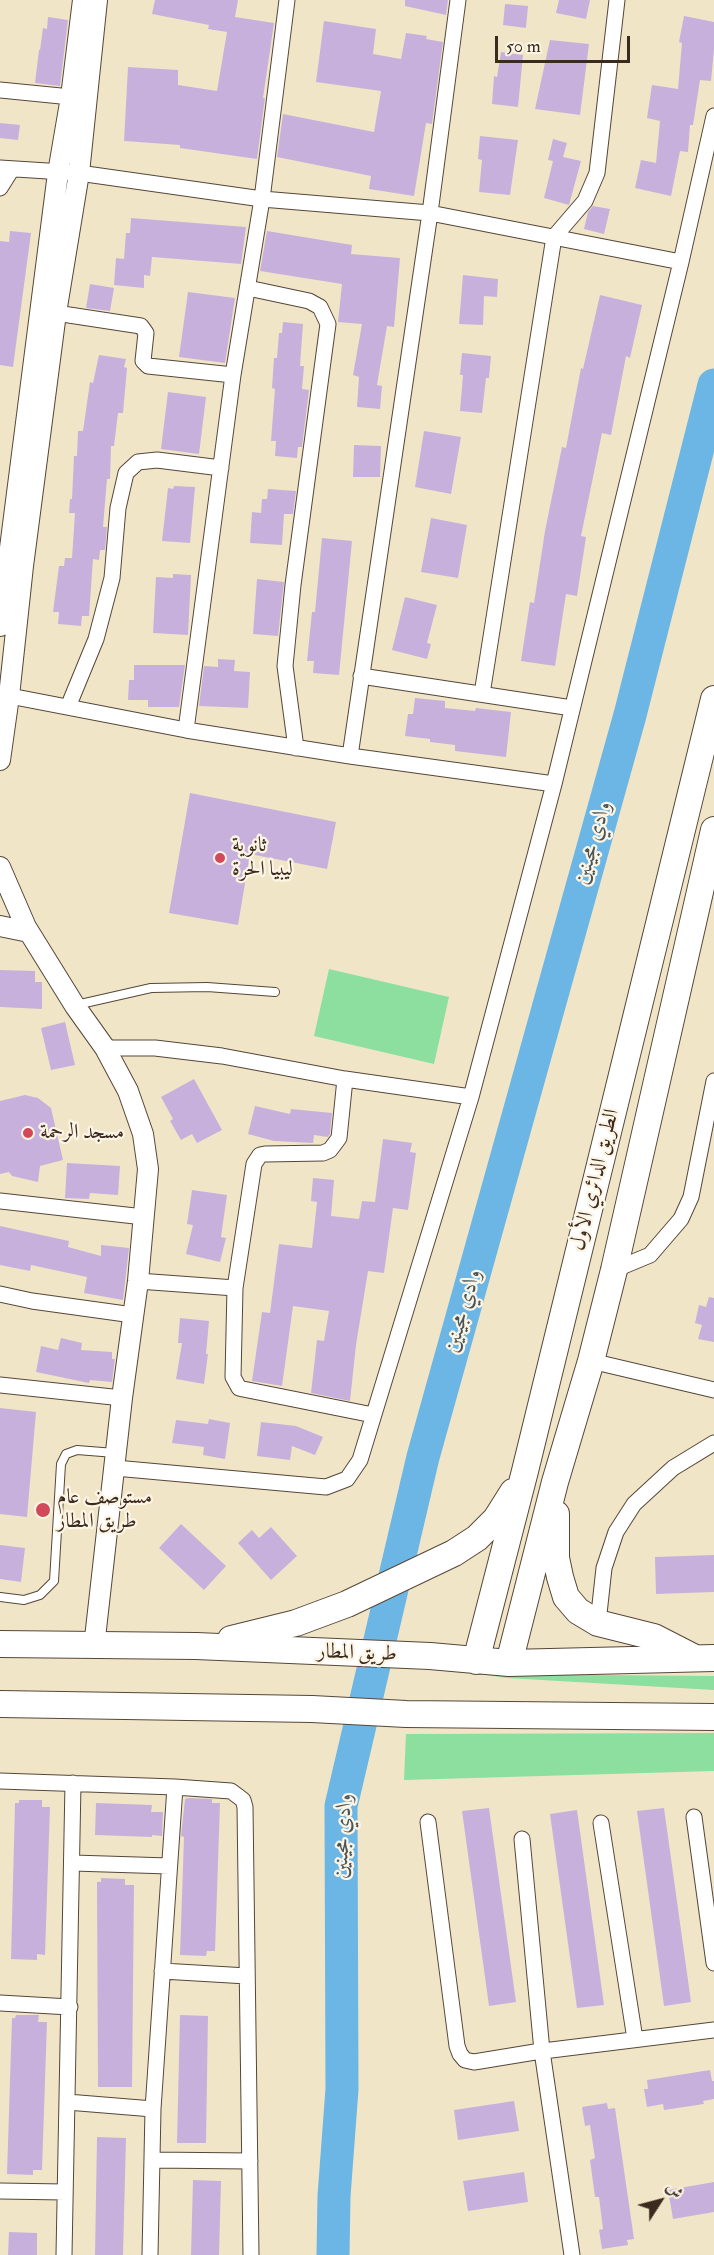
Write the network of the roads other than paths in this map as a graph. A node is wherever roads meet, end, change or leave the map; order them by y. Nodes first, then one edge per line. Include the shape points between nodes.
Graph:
1 (83, 0) edge
2 (97, 0) edge
3 (287, 0) edge
4 (458, 0) edge
5 (617, 0) edge
6 (0, 90) edge
7 (71, 97) junction
8 (714, 116) edge
9 (6, 168) edge
10 (58, 173) junction
11 (79, 173) junction
12 (0, 188) edge
13 (262, 199) junction
14 (430, 213) junction
15 (554, 237) junction
16 (681, 262) junction
17 (248, 288) junction
18 (56, 313) junction
19 (233, 375) junction
20 (221, 468) junction
21 (10, 564) edge
22 (0, 626) edge
23 (361, 676) junction
24 (482, 694) junction
25 (5, 695) edge
26 (714, 699) edge
27 (68, 707) junction
28 (572, 708) junction
29 (186, 730) junction
30 (296, 748) junction
31 (350, 756) junction
32 (0, 760) edge
33 (554, 784) junction
34 (714, 830) edge
35 (1, 876) edge
36 (0, 926) edge
37 (29, 932) junction
38 (275, 992) dead end
39 (75, 1006) junction
40 (105, 1048) junction
41 (345, 1079) junction
42 (714, 1081) edge
43 (471, 1097) junction
44 (0, 1201) edge
45 (144, 1217) junction
46 (614, 1270) junction
47 (138, 1281) junction
48 (235, 1288) junction
49 (0, 1294) edge
50 (133, 1315) junction
51 (591, 1361) junction
52 (0, 1385) edge
53 (714, 1390) edge
54 (122, 1398) junction
55 (373, 1415) junction
56 (714, 1443) edge
57 (116, 1461) junction
58 (525, 1471) junction
59 (555, 1482) junction
60 (0, 1597) edge
61 (598, 1623) junction
62 (0, 1644) edge
63 (196, 1646) junction
64 (94, 1647) junction
65 (705, 1658) edge
66 (476, 1661) junction
67 (509, 1663) junction
68 (0, 1704) edge
69 (714, 1717) edge
70 (0, 1781) edge
71 (73, 1783) junction
72 (175, 1787) junction
73 (694, 1817) dead end
74 (428, 1822) dead end
75 (601, 1823) dead end
76 (522, 1839) dead end
77 (73, 1863) junction
78 (169, 1866) junction
79 (714, 1963) edge
80 (162, 1971) junction
81 (247, 1976) junction
82 (0, 2003) edge
83 (70, 2007) junction
84 (714, 2030) edge
85 (635, 2039) junction
86 (542, 2051) junction
87 (68, 2102) junction
88 (153, 2109) junction
89 (152, 2160) junction
90 (250, 2161) junction
91 (0, 2190) edge
92 (65, 2192) junction
93 (64, 2255) edge
94 (150, 2255) edge
95 (251, 2255) edge
96 (572, 2255) edge

1 - 7 street
2 - 11 street
3 - 13 street
4 - 14 street
5 - 15 street via 597,173 585,201
6 - 7 street
7 - 10 street
8 - 16 street
9 - 10 street
9 - 12 street
10 - 11 street
10 - 21 street
11 - 13 street
11 - 18 street
13 - 14 street
13 - 17 street
14 - 15 street
14 - 23 street
15 - 16 street
15 - 24 street
16 - 28 street
17 - 19 street
17 - 30 street via 309,301 320,307 328,324 285,666
18 - 19 street via 141,326 146,333 143,361 148,366
18 - 21 street
19 - 20 street
20 - 27 street via 157,460 138,462 126,473 118,508 112,578 96,639
20 - 29 street
21 - 22 street
21 - 25 street
23 - 24 street
23 - 31 street
24 - 28 street
25 - 27 street
25 - 32 street
26 - 58 highway, الطريق الدائري الأول
27 - 29 street
28 - 33 street
29 - 30 street
30 - 31 street
31 - 33 street
33 - 43 street
34 - 46 highway, الطريق الدائري الأول
35 - 37 street
36 - 37 street
37 - 39 street
38 - 39 lane via 151,988
39 - 40 street
40 - 41 street via 155,1047
40 - 45 street via 128,1091 143,1134 148,1169
41 - 43 street
41 - 48 street via 339,1138 330,1150 265,1154 254,1164
42 - 46 street via 691,1197 681,1219 650,1255
43 - 55 street
44 - 45 street
45 - 47 street
46 - 51 highway, الطريق الدائري الأول
47 - 48 street
47 - 50 street
48 - 55 street via 234,1377 239,1388
49 - 50 street
50 - 54 street
51 - 53 street
51 - 59 highway, الطريق الدائري الأول
52 - 54 street
54 - 57 street
55 - 57 street via 360,1460 347,1479 326,1487
56 - 61 street via 673,1468 634,1504 616,1532 604,1568
57 - 60 lane via 77,1450 66,1454 61,1464 54,1581 40,1594 24,1600
57 - 64 street
58 - 63 highway via 496,1519 454,1553 347,1604 265,1632
58 - 66 highway, الطريق الدائري الأول
59 - 61 highway via 556,1558 566,1597 578,1611
59 - 67 highway, الطريق الدائري الأول
61 - 65 highway via 654,1637
62 - 64 highway, طريق المطار
63 - 64 highway, طريق المطار
63 - 66 highway, طريق المطار
65 - 67 highway, طريق المطار
66 - 67 highway, طريق المطار
68 - 69 highway
70 - 71 street
71 - 72 street
71 - 77 street
72 - 78 street
72 - 81 street via 231,1791 243,1800
73 - 79 street
74 - 86 street via 460,2054 474,2062
75 - 85 street
76 - 86 street
77 - 78 street
77 - 83 street
78 - 80 street
80 - 81 street
80 - 88 street
81 - 90 street
82 - 83 street
83 - 87 street
84 - 85 street
85 - 86 street
86 - 96 street
87 - 88 street
87 - 92 street
88 - 89 street
89 - 90 street
89 - 94 street
90 - 95 street
91 - 92 street
92 - 93 street

